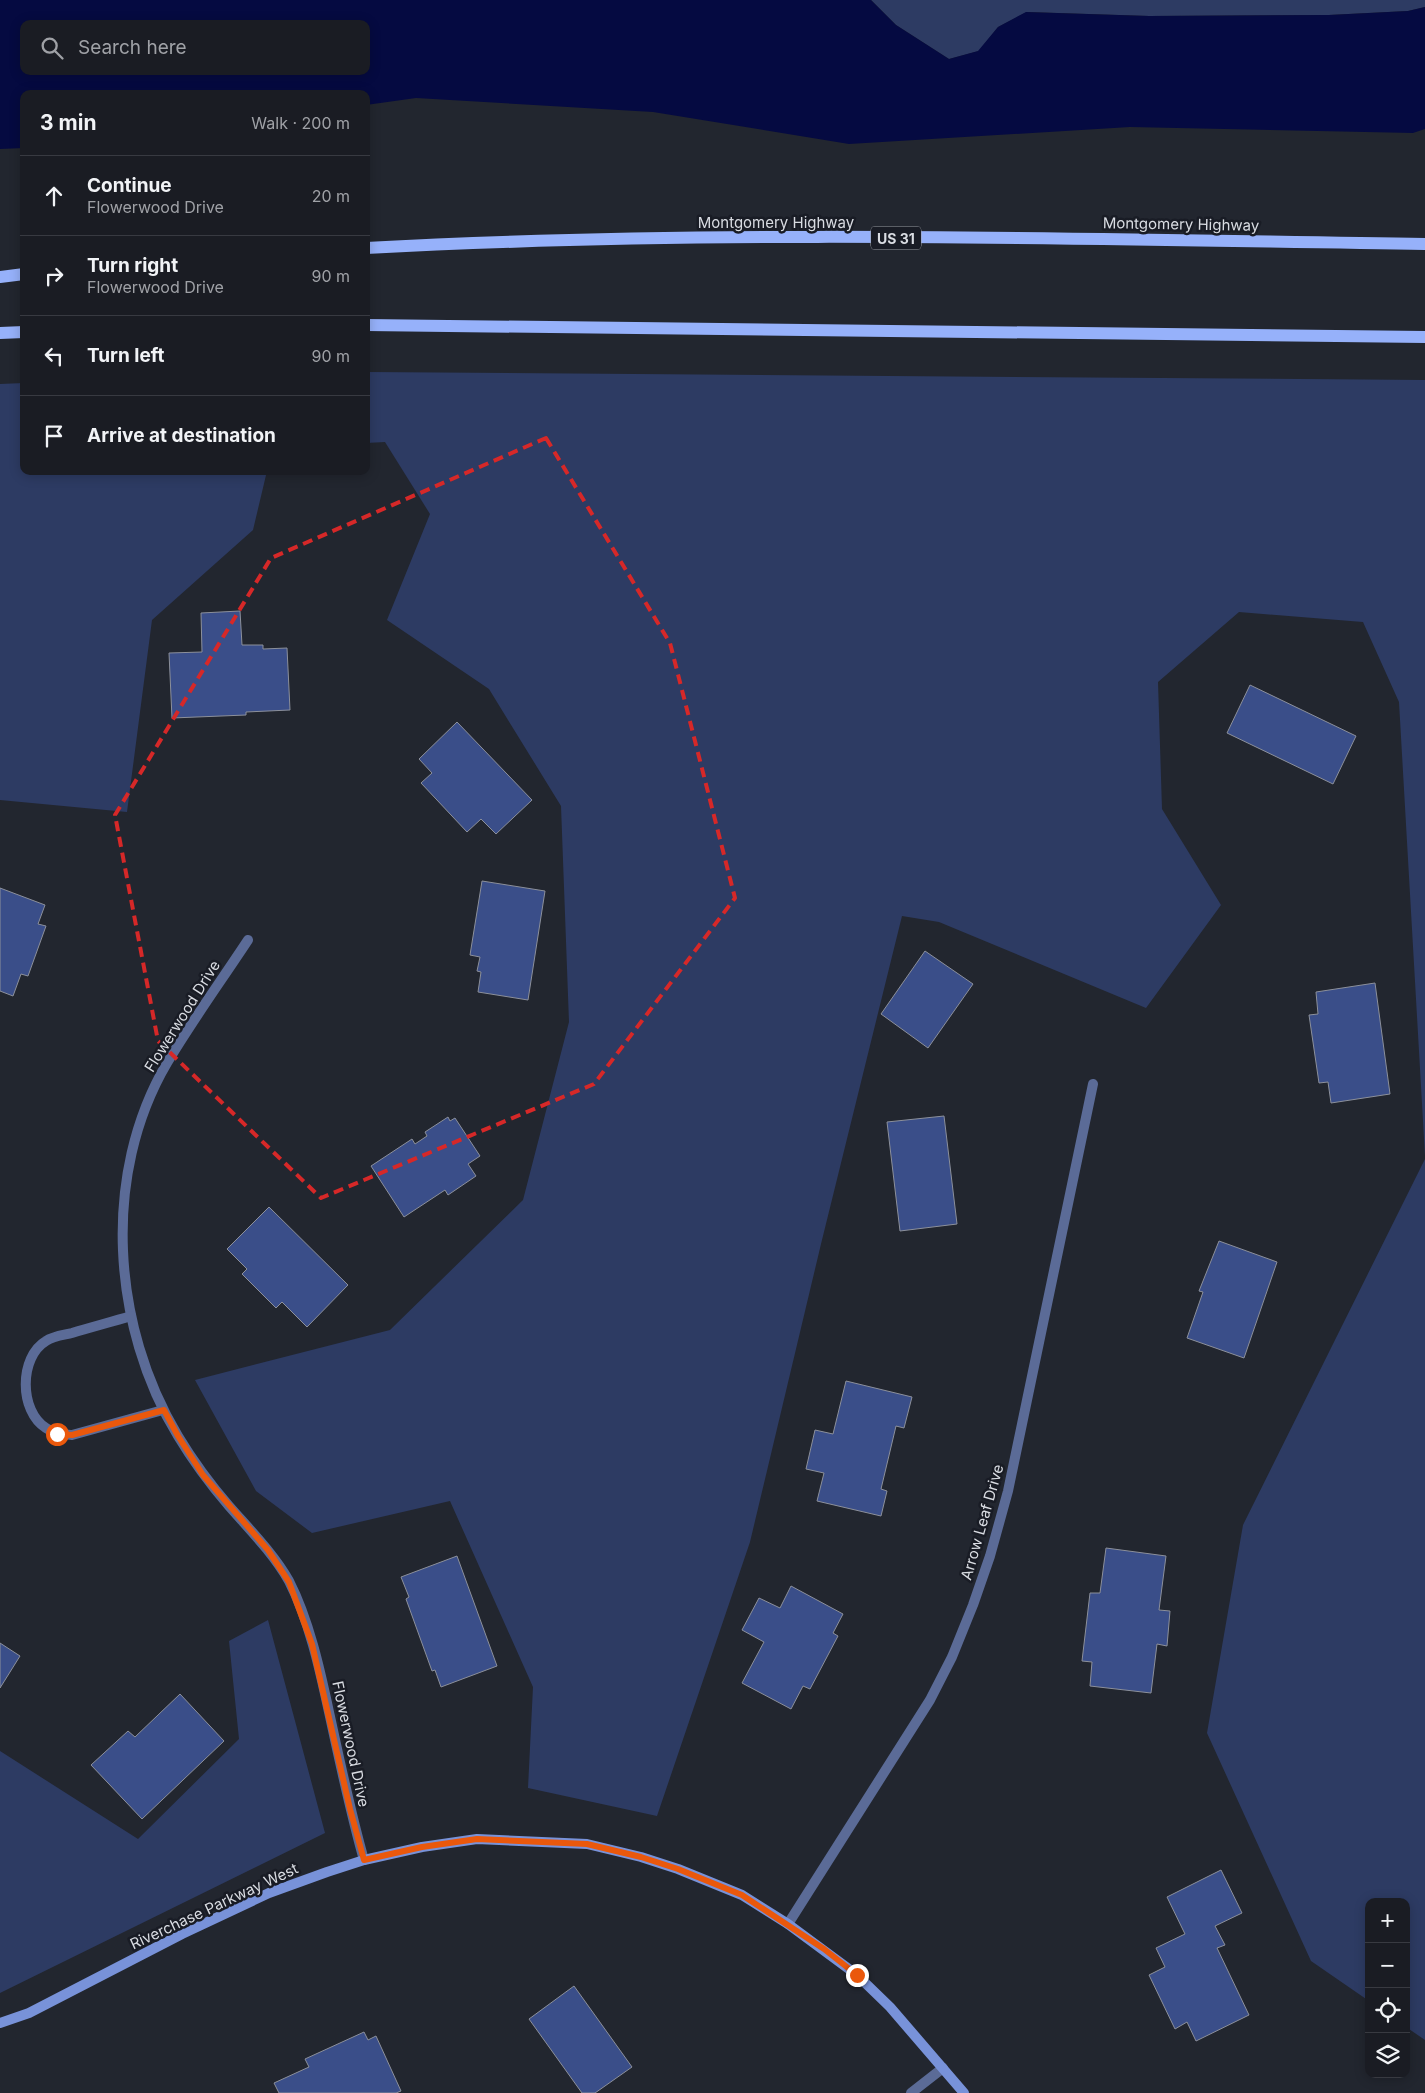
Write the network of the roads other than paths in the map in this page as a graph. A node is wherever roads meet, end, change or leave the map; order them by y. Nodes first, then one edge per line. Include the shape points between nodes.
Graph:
1 (1425, 244) edge
2 (370, 248) edge
3 (20, 274) edge
4 (0, 277) edge
5 (370, 326) edge
6 (20, 332) edge
7 (0, 333) edge
8 (1425, 336) edge
9 (248, 940) dead end
10 (1093, 1084) dead end
11 (131, 1316) junction
12 (164, 1410) junction
13 (364, 1860) junction
14 (788, 1924) junction
15 (0, 2023) edge
16 (943, 2068) junction
17 (910, 2093) edge
18 (964, 2093) edge

1 - 2 main road, Montgomery Highway / US 31 via 670,238 468,242
3 - 4 main road
5 - 8 main road
6 - 7 main road
9 - 11 street, Flowerwood Drive via 166,1064 144,1113 124,1205 126,1293
10 - 14 street, Arrow Leaf Drive via 1008,1491 973,1605 952,1658 930,1700
11 - 12 street, Flowerwood Drive via 155,1394
11 - 12 street via 47,1340 34,1350 26,1380 27,1398 34,1416 45,1428 57,1434 72,1435
12 - 13 street, Flowerwood Drive via 203,1475 268,1550 289,1582 314,1652
13 - 14 street, Riverchase Parkway West via 477,1839 587,1844 678,1869 742,1895
13 - 15 street, Riverchase Parkway West via 270,1893 182,1934 30,2013
14 - 16 street, Riverchase Parkway West via 857,1975 890,2007
16 - 17 street
16 - 18 street, Riverchase Parkway West

